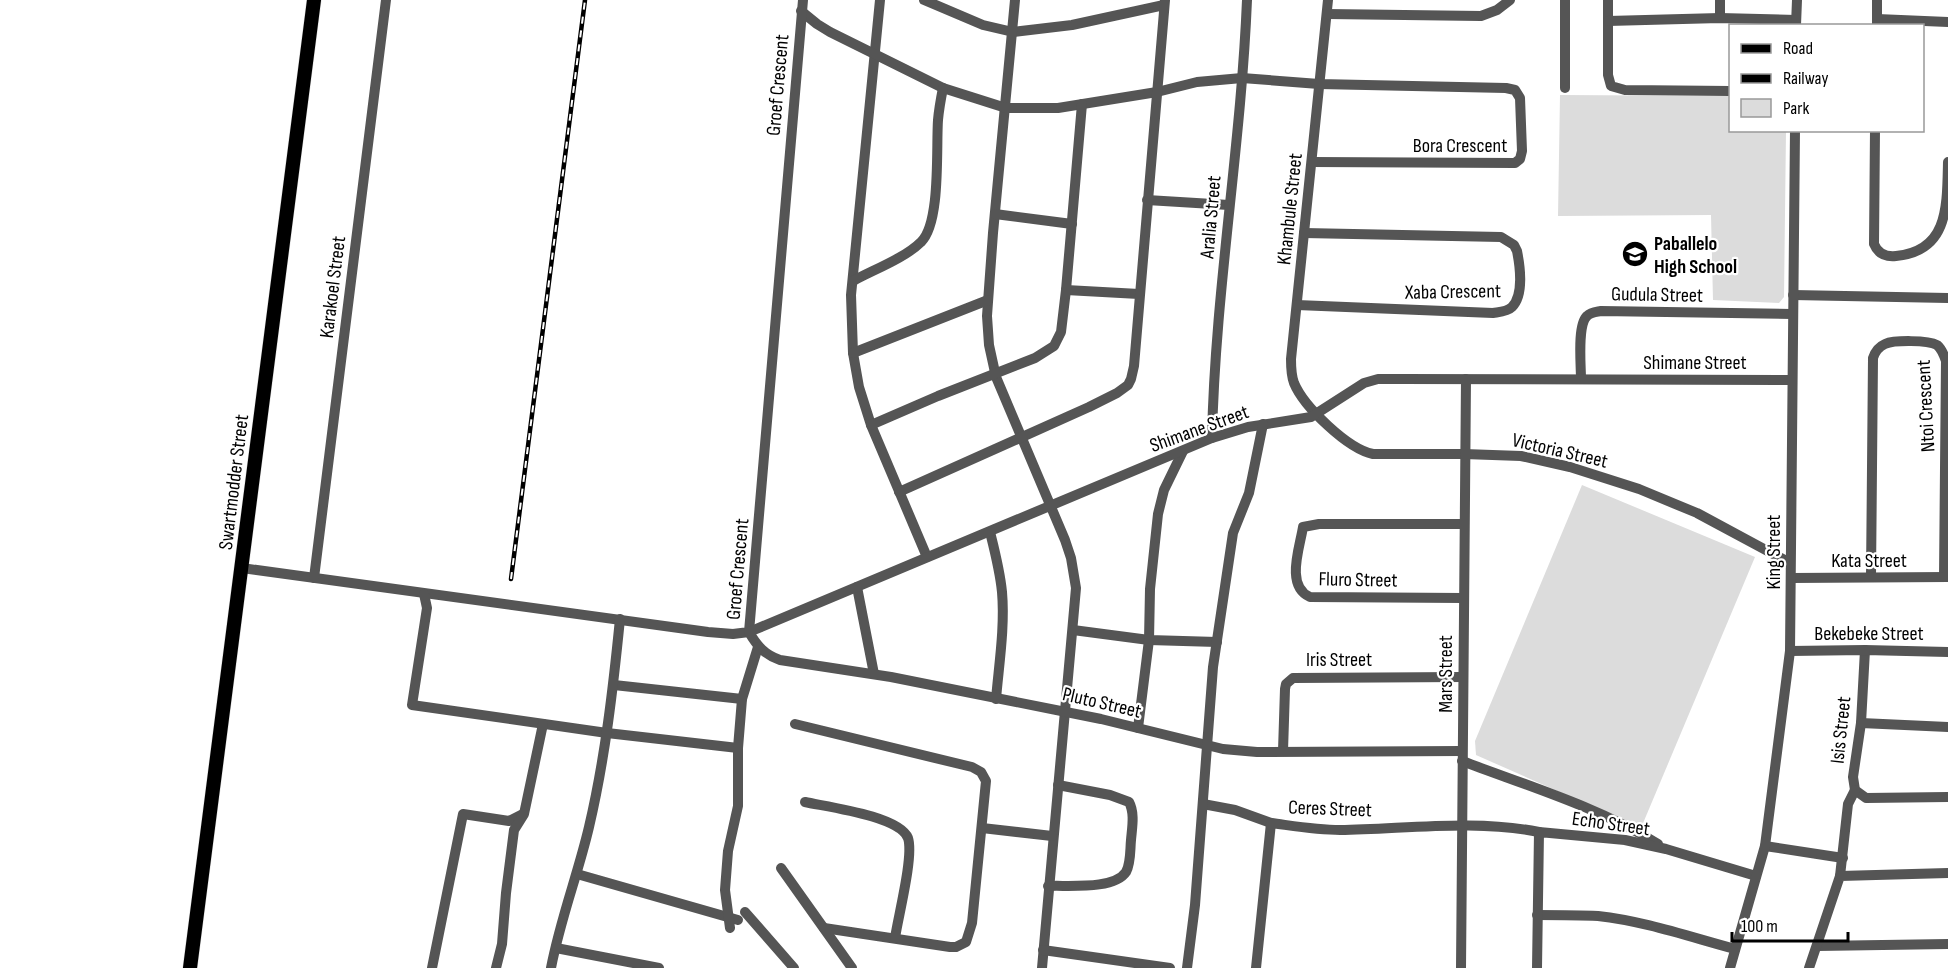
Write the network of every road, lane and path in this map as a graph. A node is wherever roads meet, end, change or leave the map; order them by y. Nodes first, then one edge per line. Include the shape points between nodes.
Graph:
1 (314, 0) edge
2 (386, 0) edge
3 (879, 0) edge
4 (924, 0) edge
5 (1015, 0) edge
6 (1247, 0) edge
7 (1328, 0) edge
8 (1510, 0) edge
9 (1565, 0) edge
10 (1608, 0) edge
11 (1720, 0) edge
12 (1797, 0) edge
13 (1877, 0) edge
14 (1165, 3) edge
15 (802, 5) edge
16 (1327, 14) junction
17 (1720, 18) junction
18 (1608, 21) junction
19 (1877, 22) edge
20 (1948, 22) edge
21 (1796, 23) edge
22 (1013, 32) junction
23 (874, 53) junction
24 (1242, 78) junction
25 (1319, 84) junction
26 (942, 88) junction
27 (1565, 88) dead end
28 (1729, 91) edge
29 (1157, 92) junction
30 (1082, 104) junction
31 (1006, 108) junction
32 (1795, 132) edge
33 (1875, 132) edge
34 (1312, 162) junction
35 (1948, 162) edge
36 (1147, 200) junction
37 (1229, 205) junction
38 (995, 214) junction
39 (1072, 224) junction
40 (1304, 233) junction
41 (853, 281) junction
42 (1066, 290) junction
43 (1139, 294) junction
44 (1793, 295) junction
45 (1948, 298) edge
46 (988, 300) junction
47 (1297, 305) junction
48 (1792, 314) junction
49 (853, 353) junction
50 (995, 373) junction
51 (1466, 379) junction
52 (1581, 379) junction
53 (1792, 380) junction
54 (1304, 399) junction
55 (1318, 414) junction
56 (1292, 420) junction
57 (1263, 424) junction
58 (871, 425) junction
59 (1023, 437) junction
60 (1212, 438) junction
61 (1183, 451) junction
62 (1464, 454) junction
63 (899, 492) junction
64 (1052, 506) junction
65 (1464, 524) junction
66 (990, 532) junction
67 (927, 557) junction
68 (1790, 563) junction
69 (242, 568) junction
70 (1871, 577) junction
71 (1946, 577) edge
72 (314, 578) junction
73 (1791, 578) junction
74 (857, 587) junction
75 (424, 594) junction
76 (1462, 598) junction
77 (620, 620) junction
78 (1073, 630) junction
79 (749, 632) junction
80 (1149, 640) junction
81 (1217, 642) junction
82 (758, 647) junction
83 (1865, 650) junction
84 (1790, 651) junction
85 (1948, 652) edge
86 (874, 674) junction
87 (1463, 677) junction
88 (614, 685) junction
89 (742, 699) junction
90 (996, 699) junction
91 (1065, 712) junction
92 (1860, 723) junction
93 (543, 724) junction
94 (795, 724) dead end
95 (1948, 727) edge
96 (1138, 729) junction
97 (607, 733) junction
98 (1207, 745) junction
99 (738, 748) junction
100 (1283, 752) junction
101 (1462, 756) junction
102 (1058, 785) junction
103 (1855, 790) junction
104 (1948, 797) edge
105 (806, 802) dead end
106 (1203, 804) junction
107 (524, 814) junction
108 (1271, 823) junction
109 (1461, 826) junction
110 (982, 828) junction
111 (1539, 832) junction
112 (1052, 836) junction
113 (1765, 846) junction
114 (1666, 849) junction
115 (1843, 858) junction
116 (781, 868) dead end
117 (1948, 873) edge
118 (577, 874) junction
119 (1756, 876) junction
120 (1840, 876) junction
121 (1048, 886) junction
122 (1537, 915) junction
123 (741, 917) junction
124 (824, 928) junction
125 (895, 938) junction
126 (1948, 944) edge
127 (1817, 946) junction
128 (556, 948) junction
129 (1735, 949) junction
130 (1043, 950) junction
131 (190, 968) edge
132 (432, 968) edge
133 (496, 968) edge
134 (551, 968) edge
135 (659, 968) edge
136 (793, 968) edge
137 (852, 968) edge
138 (1042, 968) edge
139 (1170, 968) edge
140 (1187, 968) edge
141 (1256, 968) edge
142 (1461, 968) edge
143 (1537, 968) edge
144 (1730, 968) edge
145 (1809, 968) edge

1 - 69 main road, Swartmodder Street
2 - 72 street, Karakoel Street
3 - 23 street
4 - 22 street via 983,25
5 - 22 street
6 - 24 street, Aralia Street
7 - 16 street, Khambule Street
8 - 16 street via 1481,16
9 - 27 street
10 - 18 street
11 - 17 street
12 - 21 street
13 - 19 street
14 - 22 street via 1072,25
14 - 29 street
15 - 23 street via 817,24
15 - 79 street, Groef Crescent
16 - 25 street, Khambule Street
17 - 18 street
17 - 21 street
18 - 28 street via 1608,75 1614,87
19 - 20 street
22 - 31 street
23 - 26 street
23 - 41 street
24 - 25 street
24 - 29 street via 1197,82
24 - 37 street, Aralia Street
25 - 34 street, Khambule Street
25 - 34 street, Bora Crescent via 1513,89 1520,98 1522,151 1518,161 1510,164
26 - 31 street
26 - 41 street via 935,194 926,236 910,250
29 - 30 street
29 - 36 street
30 - 31 street
30 - 39 street
31 - 38 street
32 - 44 street, King Street
33 - 35 street via 1874,244 1884,255 1917,253 1941,236 1947,211
34 - 40 street, Khambule Street
36 - 37 street
36 - 43 street
37 - 60 street, Aralia Street
38 - 39 street
38 - 46 street
39 - 42 street
40 - 47 street, Khambule Street
40 - 47 street, Xaba Crescent via 1501,237 1514,245 1516,251 1519,292 1512,307 1493,313
41 - 49 street
42 - 43 street
42 - 50 street via 1061,332 1054,346
43 - 59 street via 1134,366 1128,385
44 - 45 street
44 - 48 street, King Street
46 - 49 street
46 - 50 street via 989,345
47 - 54 street, Khambule Street via 1291,368 1294,384
48 - 52 street, Gudula Street via 1591,313 1581,326
48 - 53 street, King Street
49 - 58 street
50 - 58 street
50 - 59 street
51 - 52 street, Shimane Street
51 - 55 street, Shimane Street via 1372,381 1356,387
51 - 62 street, Mars Street
52 - 53 street, Shimane Street
53 - 68 street, King Street
54 - 55 street, Khambule Street
54 - 56 street
55 - 56 street, Shimane Street
55 - 62 street, Victoria Street via 1363,452
56 - 57 street, Shimane Street
57 - 60 street, Shimane Street
57 - 81 street via 1249,493 1233,533
58 - 63 street
59 - 63 street
59 - 64 street
60 - 61 street, Shimane Street
61 - 64 street, Shimane Street
61 - 80 street via 1164,490 1158,514
62 - 65 street, Mars Street
62 - 68 street, Victoria Street via 1521,456 1639,489 1697,513
63 - 67 street
64 - 66 street, Shimane Street
64 - 78 street via 1074,574
65 - 76 street, Mars Street
65 - 76 street, Fluro Street via 1303,527 1296,572 1298,586 1310,597
66 - 67 street, Shimane Street
66 - 90 street via 1002,592
67 - 74 street, Shimane Street
68 - 73 street, King Street
69 - 72 street, Groef Crescent
69 - 131 main road, Swartmodder Street
70 - 71 street, Kata Street
70 - 71 street, Ntoi Crescent via 1873,358 1877,349 1887,343 1924,342 1939,347 1946,361
70 - 73 street, Kata Street
72 - 75 street, Groef Crescent
73 - 84 street, King Street
74 - 79 street, Shimane Street
74 - 86 street
75 - 77 street, Groef Crescent
75 - 93 street via 427,608 412,705
76 - 87 street, Mars Street
77 - 79 street, Groef Crescent via 724,633
77 - 88 street
78 - 80 street
78 - 91 street
79 - 82 street
80 - 81 street
80 - 96 street
81 - 98 street
82 - 86 street, Pluto Street via 780,660
82 - 89 street
83 - 84 street, Bekebeke Street
83 - 85 street, Bekebeke Street
83 - 92 street, Isis Street
84 - 113 street, King Street
86 - 90 street, Pluto Street
87 - 100 street, Iris Street via 1293,678 1285,689
87 - 101 street, Mars Street
88 - 89 street
88 - 97 street
89 - 99 street
90 - 91 street, Pluto Street
91 - 96 street, Pluto Street
91 - 102 street
92 - 95 street
92 - 103 street, Isis Street
93 - 97 street
93 - 107 street
94 - 110 street via 978,769 986,781
96 - 98 street, Pluto Street
97 - 99 street
97 - 118 street
98 - 100 street, Pluto Street via 1237,751
98 - 106 street
99 - 123 street via 738,806 725,890
100 - 101 street, Pluto Street
101 - 109 street, Mars Street
101 - 114 street via 1624,825
102 - 112 street
102 - 121 street via 1129,802 1133,813 1130,861 1124,875 1114,882
103 - 104 street, Isis Street via 1866,798
103 - 115 street via 1848,804
105 - 125 street via 877,819 906,834 910,853
106 - 108 street
106 - 140 street
107 - 132 street via 509,821 463,814
107 - 133 street via 514,830
108 - 109 street, Ceres Street via 1337,830
108 - 141 street, Ceres Street
109 - 111 street, Ceres Street
109 - 142 street, Mars Street
110 - 112 street
110 - 125 street via 972,922 966,942 950,947
111 - 114 street, Echo Street via 1625,840
111 - 122 street
112 - 121 street
113 - 115 street
113 - 119 street, King Street
114 - 119 street, Echo Street
115 - 120 street
116 - 124 street
117 - 120 street
118 - 123 street
118 - 128 street
119 - 129 street, King Street
120 - 127 street
121 - 130 street
122 - 129 street via 1618,919
122 - 143 street
123 - 136 street
124 - 125 street
124 - 137 street
126 - 127 street
127 - 145 street
128 - 134 street
128 - 135 street
129 - 144 street, King Street
130 - 138 street
130 - 139 street

